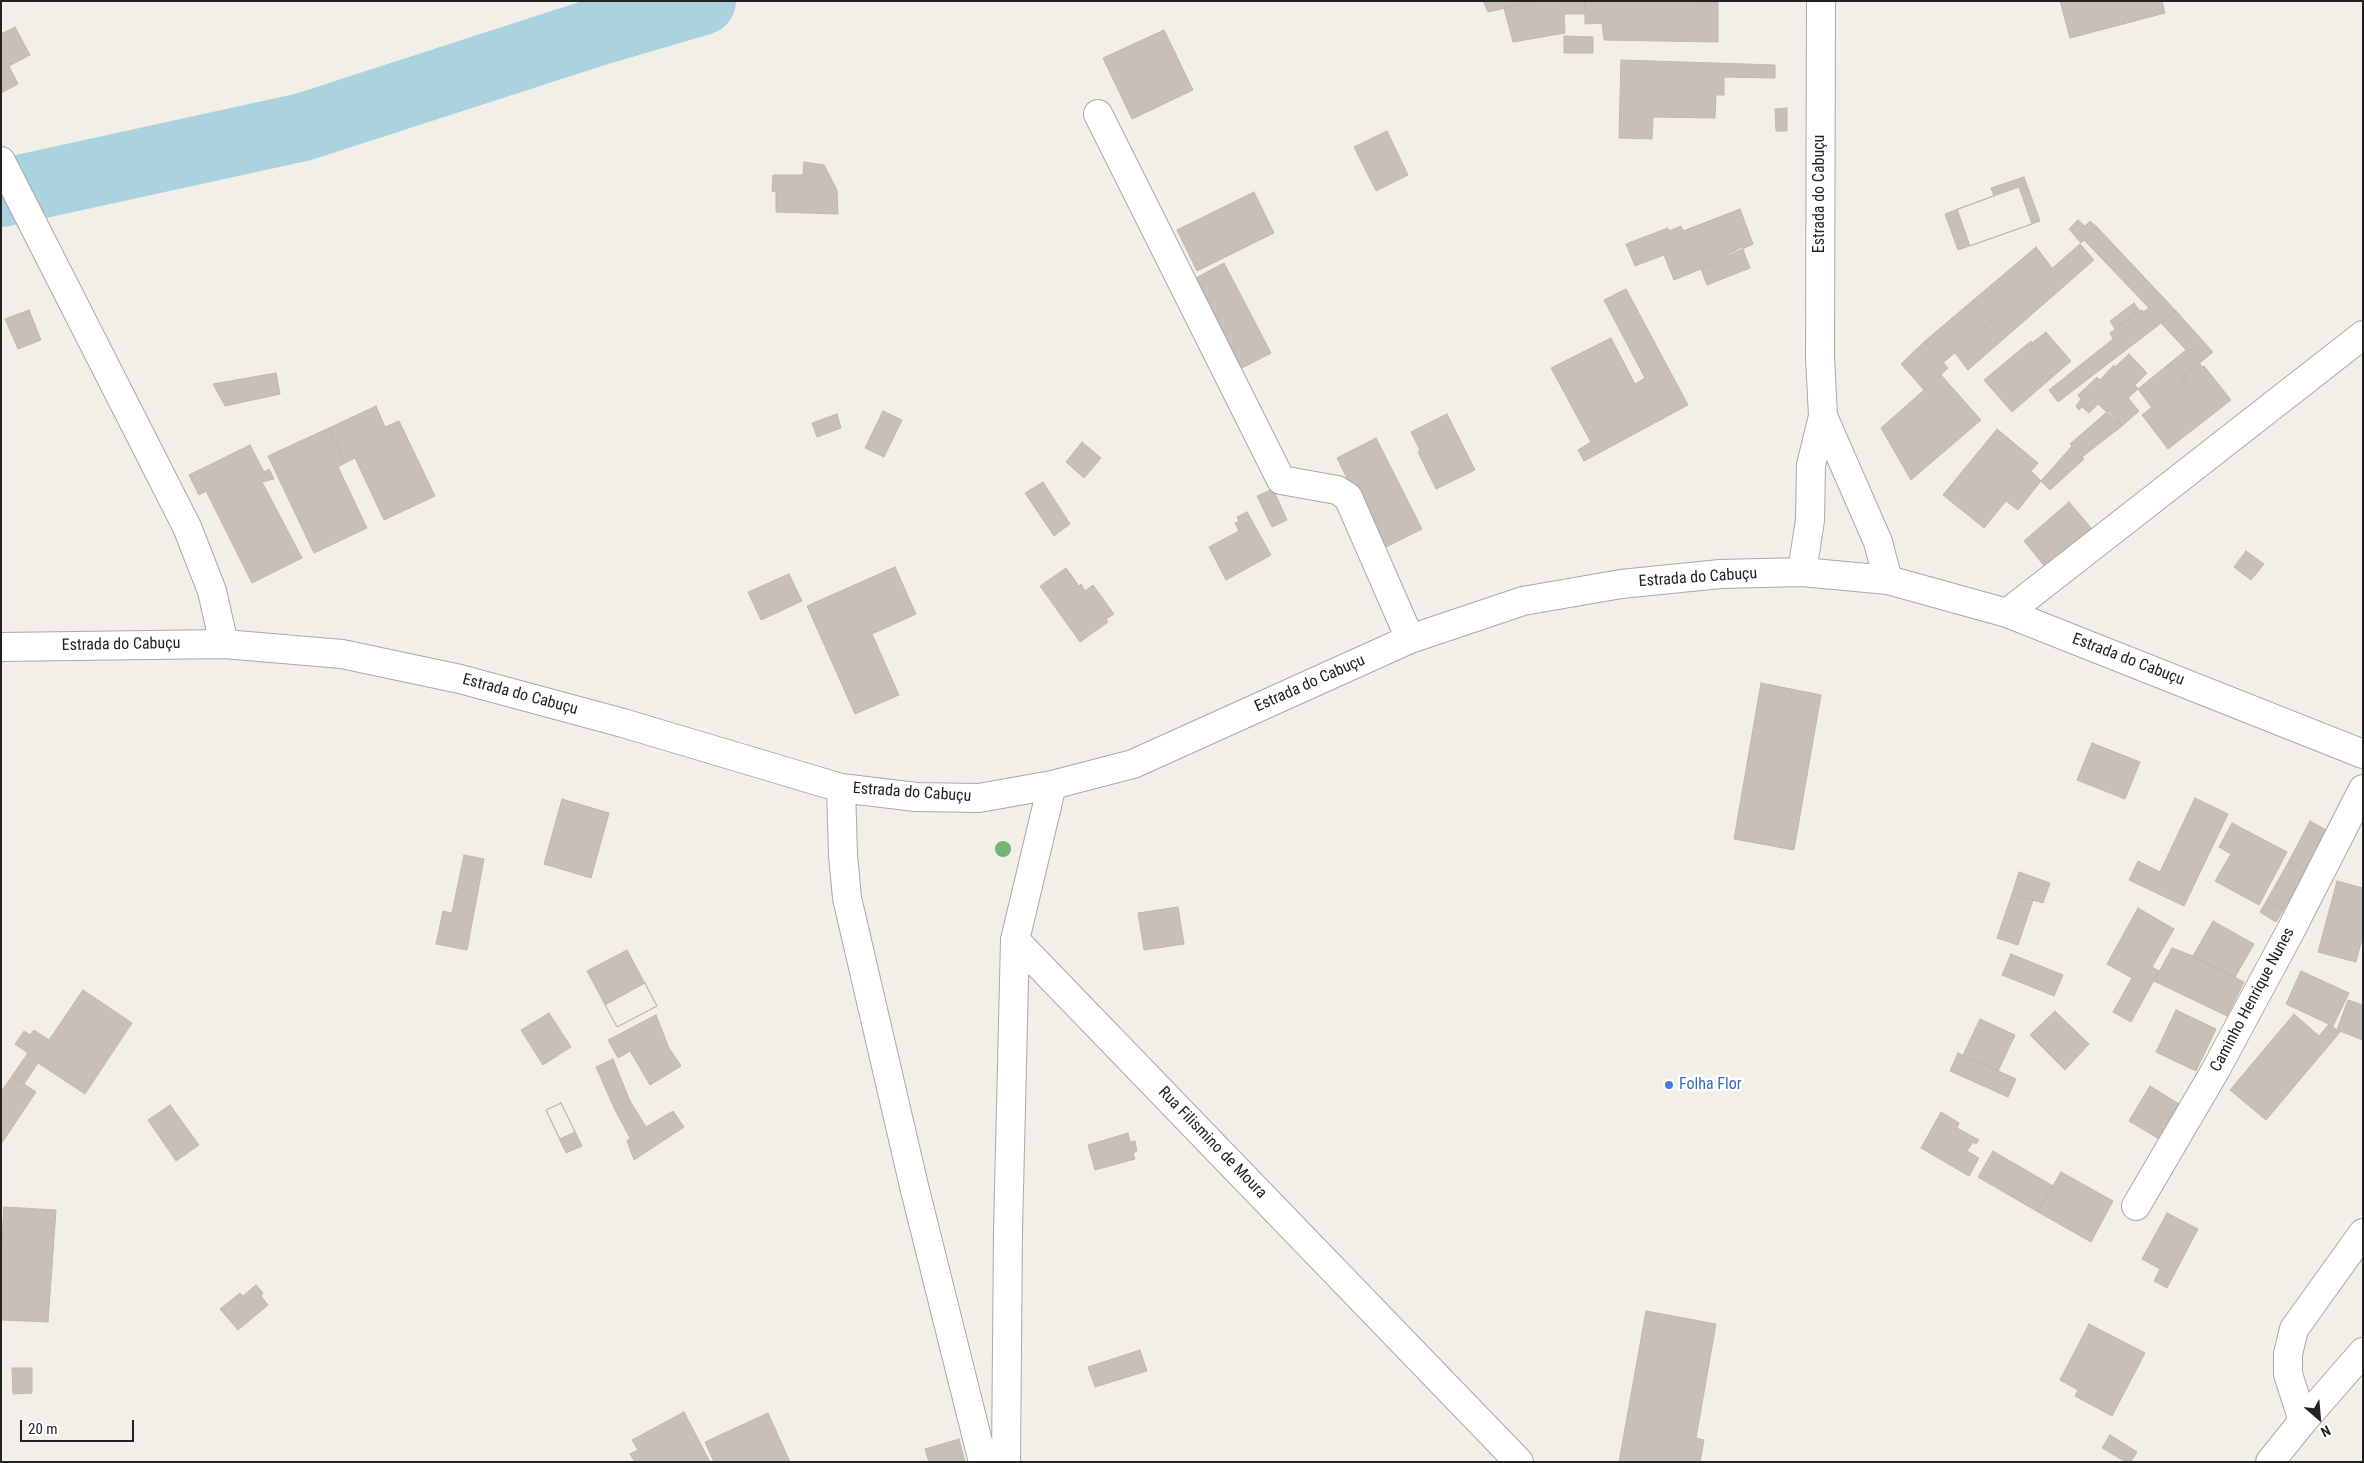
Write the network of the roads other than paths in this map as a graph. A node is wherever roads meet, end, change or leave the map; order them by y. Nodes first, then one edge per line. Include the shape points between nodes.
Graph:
1 (1821, 1) edge
2 (1098, 114) dead end
3 (1, 161) edge
4 (2363, 335) edge
5 (1823, 416) junction
6 (1802, 572) junction
7 (1888, 580) junction
8 (2007, 613) junction
9 (1410, 639) junction
10 (224, 644) junction
11 (1, 647) edge
12 (2363, 754) edge
13 (1052, 785) junction
14 (841, 788) junction
15 (2363, 789) edge
16 (1015, 940) junction
17 (2136, 1206) dead end
18 (2363, 1233) edge
19 (2363, 1352) edge
20 (2303, 1421) junction
21 (983, 1462) edge
22 (1006, 1462) edge
23 (1519, 1462) edge
24 (2270, 1462) edge

1 - 5 street, Estrada do Cabuçu via 1820,357
2 - 9 street via 1281,480 1337,490 1348,497
3 - 10 street via 187,527 212,591
4 - 8 street
5 - 6 street, Estrada do Cabuçu via 1811,465 1810,520
5 - 7 street, Estrada do Cabuçu via 1878,542
6 - 7 street, Estrada do Cabuçu
6 - 9 street, Estrada do Cabuçu via 1720,574 1621,584 1523,601
7 - 8 street, Estrada do Cabuçu
8 - 12 street, Estrada do Cabuçu
9 - 13 street, Estrada do Cabuçu via 1133,764
10 - 11 street, Estrada do Cabuçu
10 - 14 street, Estrada do Cabuçu via 342,654 460,679 623,722
13 - 14 street, Estrada do Cabuçu via 979,798 916,797
13 - 16 street
14 - 21 street via 847,898
15 - 17 street, Caminho Henrique Nunes via 2225,1053
16 - 22 street
16 - 23 street, Rua Filismino de Moura
18 - 20 street via 2294,1328 2288,1354 2288,1374
19 - 20 street
20 - 24 street

